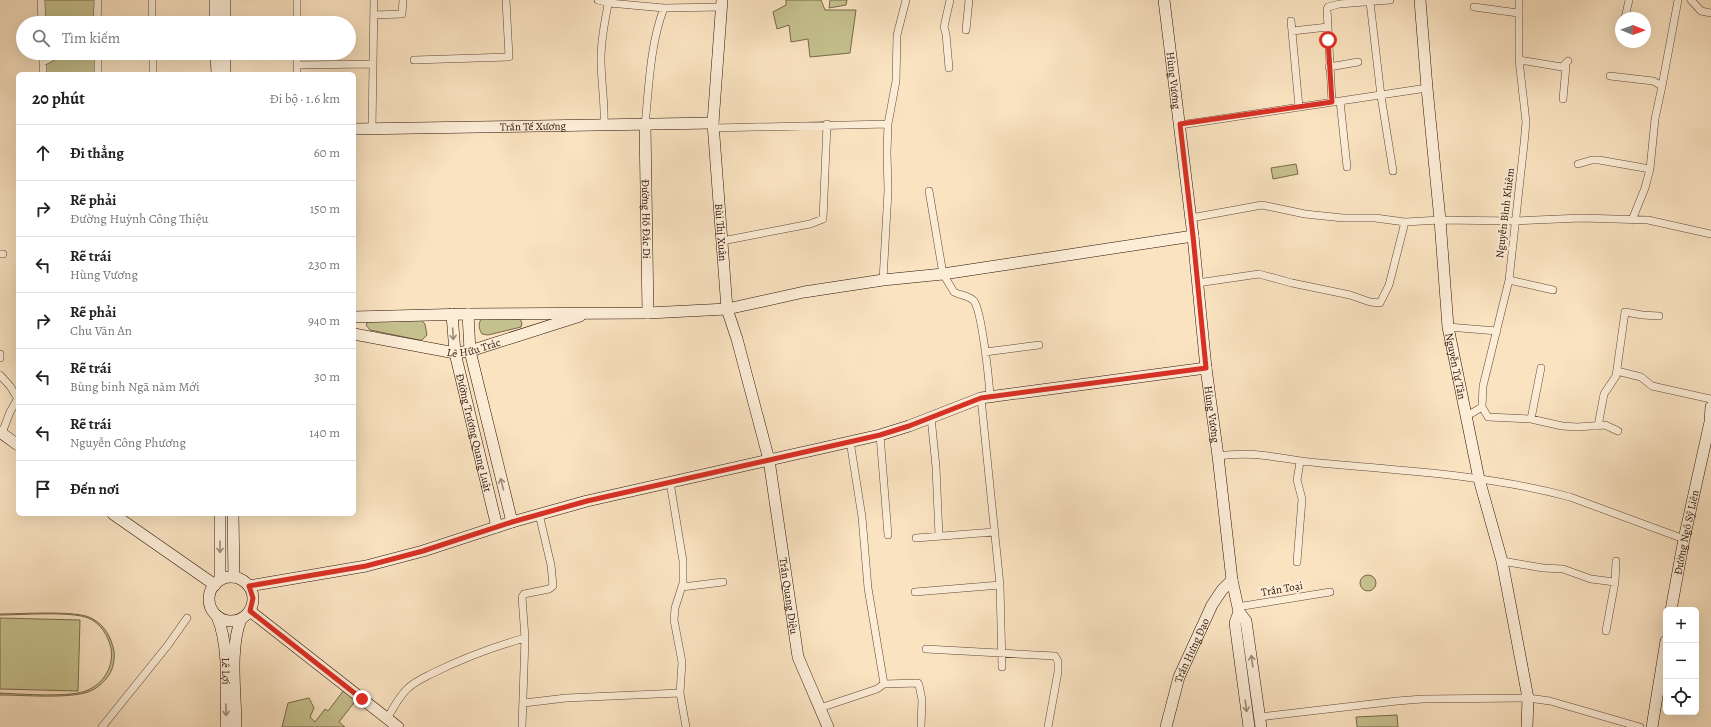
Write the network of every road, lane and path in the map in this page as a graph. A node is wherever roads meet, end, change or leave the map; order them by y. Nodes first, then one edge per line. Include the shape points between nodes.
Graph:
1 (41, 0) edge
2 (98, 0) edge
3 (152, 0) edge
4 (215, 0) edge
5 (225, 0) edge
6 (297, 0) edge
7 (374, 0) edge
8 (403, 0) edge
9 (506, 0) edge
10 (598, 0) edge
11 (906, 0) edge
12 (950, 0) edge
13 (969, 0) edge
14 (1164, 0) edge
15 (1390, 0) edge
16 (1420, 0) edge
17 (1518, 0) edge
18 (1629, 0) edge
19 (1678, 0) edge
20 (1691, 0) edge
21 (609, 2) edge
22 (1370, 2) junction
23 (722, 4) edge
24 (1474, 7) dead end
25 (664, 8) junction
26 (1626, 12) edge
27 (1518, 13) junction
28 (1711, 13) edge
29 (374, 15) junction
30 (42, 16) edge
31 (97, 16) edge
32 (152, 16) edge
33 (216, 16) edge
34 (225, 16) edge
35 (297, 16) edge
36 (1291, 21) dead end
37 (1328, 27) junction
38 (966, 30) dead end
39 (1292, 31) junction
40 (47, 60) edge
41 (98, 60) edge
42 (152, 60) edge
43 (216, 60) edge
44 (225, 60) edge
45 (297, 60) edge
46 (414, 60) dead end
47 (1519, 60) junction
48 (43, 62) joint
49 (1358, 62) dead end
50 (373, 64) junction
51 (297, 65) junction
52 (1329, 67) junction
53 (949, 68) dead end
54 (43, 72) edge
55 (98, 72) edge
56 (153, 72) edge
57 (217, 72) edge
58 (225, 72) edge
59 (296, 72) edge
60 (1610, 76) dead end
61 (1662, 86) junction
62 (1427, 88) junction
63 (1381, 96) junction
64 (1564, 99) dead end
65 (1340, 101) junction
66 (1332, 102) junction
67 (1299, 107) junction
68 (604, 124) junction
69 (827, 124) junction
70 (888, 124) junction
71 (1180, 124) junction
72 (645, 125) junction
73 (713, 126) junction
74 (356, 129) edge
75 (372, 129) junction
76 (1578, 164) dead end
77 (1346, 168) dead end
78 (1650, 169) junction
79 (1393, 170) dead end
80 (930, 191) dead end
81 (1191, 218) junction
82 (1440, 220) junction
83 (1632, 220) junction
84 (1515, 221) junction
85 (1405, 222) junction
86 (1711, 234) edge
87 (1193, 236) junction
88 (722, 241) junction
89 (943, 274) junction
90 (883, 280) junction
91 (1509, 280) junction
92 (1197, 283) junction
93 (1552, 290) dead end
94 (727, 309) junction
95 (590, 313) junction
96 (648, 313) junction
97 (452, 314) junction
98 (468, 314) junction
99 (1659, 316) dead end
100 (356, 317) edge
101 (1448, 327) junction
102 (1497, 331) junction
103 (356, 334) edge
104 (1039, 345) dead end
105 (470, 351) junction
106 (985, 352) junction
107 (455, 353) junction
108 (0, 354) edge
109 (0, 358) edge
110 (1206, 368) junction
111 (1541, 368) dead end
112 (1617, 371) junction
113 (0, 376) edge
114 (16, 395) edge
115 (985, 397) junction
116 (1711, 399) edge
117 (16, 402) edge
118 (1482, 407) junction
119 (1711, 415) edge
120 (1467, 416) junction
121 (931, 417) junction
122 (1531, 419) junction
123 (1598, 426) junction
124 (1618, 431) dead end
125 (1, 432) edge
126 (880, 435) junction
127 (850, 441) junction
128 (16, 443) edge
129 (1218, 456) junction
130 (769, 460) junction
131 (1300, 462) junction
132 (1479, 479) junction
133 (670, 482) junction
134 (539, 514) junction
135 (116, 516) edge
136 (220, 516) edge
137 (233, 516) edge
138 (512, 522) junction
139 (497, 527) junction
140 (994, 532) junction
141 (888, 535) dead end
142 (939, 536) junction
143 (916, 538) dead end
144 (1684, 539) junction
145 (1502, 561) junction
146 (1616, 561) dead end
147 (1297, 562) dead end
148 (234, 577) junction
149 (1232, 580) junction
150 (217, 582) junction
151 (723, 582) dead end
152 (1615, 582) junction
153 (1000, 585) junction
154 (249, 586) junction
155 (682, 587) junction
156 (915, 592) dead end
157 (1330, 592) dead end
158 (1673, 607) edge
159 (1238, 610) junction
160 (250, 611) junction
161 (217, 616) junction
162 (186, 618) dead end
163 (241, 619) junction
164 (1606, 631) dead end
165 (525, 638) junction
166 (1666, 643) edge
167 (926, 649) dead end
168 (1002, 653) junction
169 (1002, 668) dead end
170 (1254, 678) junction
171 (1243, 679) junction
172 (884, 684) junction
173 (680, 693) junction
174 (1528, 698) junction
175 (524, 703) junction
176 (820, 708) junction
177 (387, 719) junction
178 (1261, 722) edge
179 (102, 727) edge
180 (226, 727) edge
181 (236, 727) edge
182 (398, 727) edge
183 (522, 727) edge
184 (686, 727) edge
185 (828, 727) edge
186 (922, 727) edge
187 (1048, 727) edge
188 (1166, 727) edge
189 (1249, 727) edge
190 (1527, 727) edge
191 (1640, 727) edge
192 (1652, 727) edge

1 - 30 street
2 - 31 street
3 - 32 street
4 - 33 street
5 - 34 street
6 - 35 street
7 - 29 street
8 - 29 street via 402,14
9 - 46 street via 509,57
10 - 21 street
11 - 70 street via 897,35 896,81
12 - 53 street via 944,26
13 - 38 street
14 - 71 street, Hùng Vương
15 - 22 street
16 - 62 street, Nguyễn Tự Tân
17 - 27 street, Nguyễn Bình Khiêm
18 - 26 street
19 - 61 street
20 - 28 street via 1701,11
21 - 25 street
21 - 68 street via 601,57
22 - 37 street via 1330,5 1327,10
22 - 63 street
23 - 25 street
23 - 73 street, Bùi Thị Xuân
24 - 27 street
25 - 72 street via 658,29
27 - 47 street, Nguyễn Bình Khiêm
29 - 50 street
36 - 39 street
37 - 39 street
37 - 52 street
39 - 67 street
40 - 48 street
41 - 55 street
42 - 56 street
43 - 57 street
44 - 58 street
45 - 51 street
47 - 64 street via 1562,67 1567,63
47 - 84 street, Nguyễn Bình Khiêm via 1526,122
48 - 54 street
49 - 52 street
50 - 51 street
50 - 75 street
51 - 59 street
52 - 66 street
60 - 61 street via 1653,81
61 - 78 street via 1655,118
62 - 63 street
62 - 82 street, Nguyễn Tự Tân
63 - 65 street
63 - 79 street
65 - 66 street
65 - 77 street
66 - 67 street
67 - 71 street
68 - 72 street, Trần Tế Xương
68 - 75 street, Trần Tế Xương
69 - 70 street
69 - 73 street
69 - 88 street via 823,219 810,224
70 - 90 street via 888,191
71 - 81 street, Hùng Vương
72 - 73 street, Trần Tế Xương
72 - 96 street, Đường Hồ Đắc Di
73 - 88 street, Bùi Thị Xuân
74 - 75 street, Trần Tế Xương
76 - 78 street via 1599,160
78 - 83 street
80 - 89 street
81 - 85 street via 1262,205 1305,214
81 - 87 street, Hùng Vương
82 - 84 street
82 - 85 street
82 - 101 street, Nguyễn Tự Tân
83 - 84 street via 1581,218
83 - 86 street via 1655,221
84 - 91 street, Nguyễn Bình Khiêm
85 - 92 street via 1389,286 1380,303 1259,274
87 - 89 street, Lê Hữu Trác
87 - 92 street, Hùng Vương
88 - 94 street, Bùi Thị Xuân
89 - 90 street, Lê Hữu Trác
89 - 106 street via 954,292 969,297 976,304
90 - 94 street, Lê Hữu Trác via 804,292
91 - 93 street
91 - 102 street, Nguyễn Bình Khiêm
92 - 110 street, Hùng Vương
94 - 96 street, Lê Hữu Trác
94 - 130 street, Bùi Thị Xuân
95 - 96 street, Lê Hữu Trác
95 - 98 street, Lê Hữu Trác
95 - 105 street, Lê Hữu Trác
97 - 98 street, Lê Hữu Trác
97 - 100 street, Lê Hữu Trác
97 -> 107 street, Đường Trương Quang Luật
98 - 105 street, Đường Trương Quang Luật
99 - 112 street via 1625,312
101 - 102 street
101 - 120 street, Nguyễn Tự Tân
102 - 118 street, Nguyễn Bình Khiêm via 1482,386
103 - 107 street, Lê Hữu Trác
104 - 106 street
105 - 107 street, Lê Hữu Trác
138 -> 105 street, Đường Trương Quang Luật
106 - 115 street
107 - 139 street, Đường Trương Quang Luật
108 - 109 street
110 - 115 street
110 - 129 street, Hùng Vương
111 - 122 street
112 - 116 street via 1641,377 1652,386 1672,392
112 - 123 street via 1602,401
113 - 114 street
115 - 121 street
115 - 140 street
117 - 125 street
118 - 120 street
118 - 122 street via 1488,417
119 - 144 street, Đường Ngô Sỹ Liên
120 - 132 street, Nguyễn Tự Tân
121 - 126 street
121 - 142 street
122 - 123 street via 1562,426
123 - 124 street via 1605,425
125 - 128 street
126 - 127 street
126 - 141 street
127 - 130 street
127 - 172 street via 862,517 868,588
129 - 131 street via 1253,454
129 - 149 street, Hùng Vương
130 - 133 street
130 - 176 street, Trần Quang Diệu via 798,657
131 - 132 street
131 - 147 street via 1297,480 1302,499
132 - 144 street via 1570,497
132 - 145 street, Nguyễn Tự Tân
133 - 134 street
133 - 155 street via 683,561
134 - 138 street
134 - 165 street via 551,565 552,586 549,589 524,594 522,597
135 - 150 street
136 -> 150 street
137 - 148 street
138 - 139 street
139 - 154 street via 366,566
140 - 142 street
140 - 153 street
142 - 143 street
144 - 158 street, Đường Ngô Sỹ Liên
145 - 152 street via 1563,569 1590,579
145 - 174 street, Nguyễn Tự Tân
146 - 152 street
148 - 150 street
148 - 154 street via 243,580
149 - 159 street, Hùng Vương
149 - 188 street, Trần Hưng Đạo via 1212,605 1179,677
150 - 161 street via 209,599
151 - 155 street
152 - 164 street
153 - 156 street
153 - 168 street
154 - 160 street via 253,598
155 - 173 street via 674,620 682,662
157 - 159 street, Trần Toại
170 -> 159 street, Hùng Vương via 1246,621
159 - 171 street, Hùng Vương via 1234,623
160 - 163 street
160 - 177 street
161 - 163 street via 229,621
161 -> 180 street, Lê Lợi via 225,645
162 - 179 street via 168,645
163 - 181 street, Lê Lợi via 235,641
165 - 175 street
165 - 177 street via 494,647 417,681 397,701
166 - 192 street
167 - 168 street
168 - 169 street
168 - 187 street via 1055,656 1058,661 1058,672
170 - 171 street
170 - 178 street, Hùng Vương
171 -> 189 street, Hùng Vương
172 - 176 street via 877,689
172 - 186 street via 920,685
173 - 175 street via 566,698
173 - 184 street
174 - 178 street via 1403,700
174 - 190 street, Nguyễn Tự Tân
174 - 191 street via 1550,701
175 - 183 street
176 - 185 street, Trần Quang Diệu
177 - 182 street

